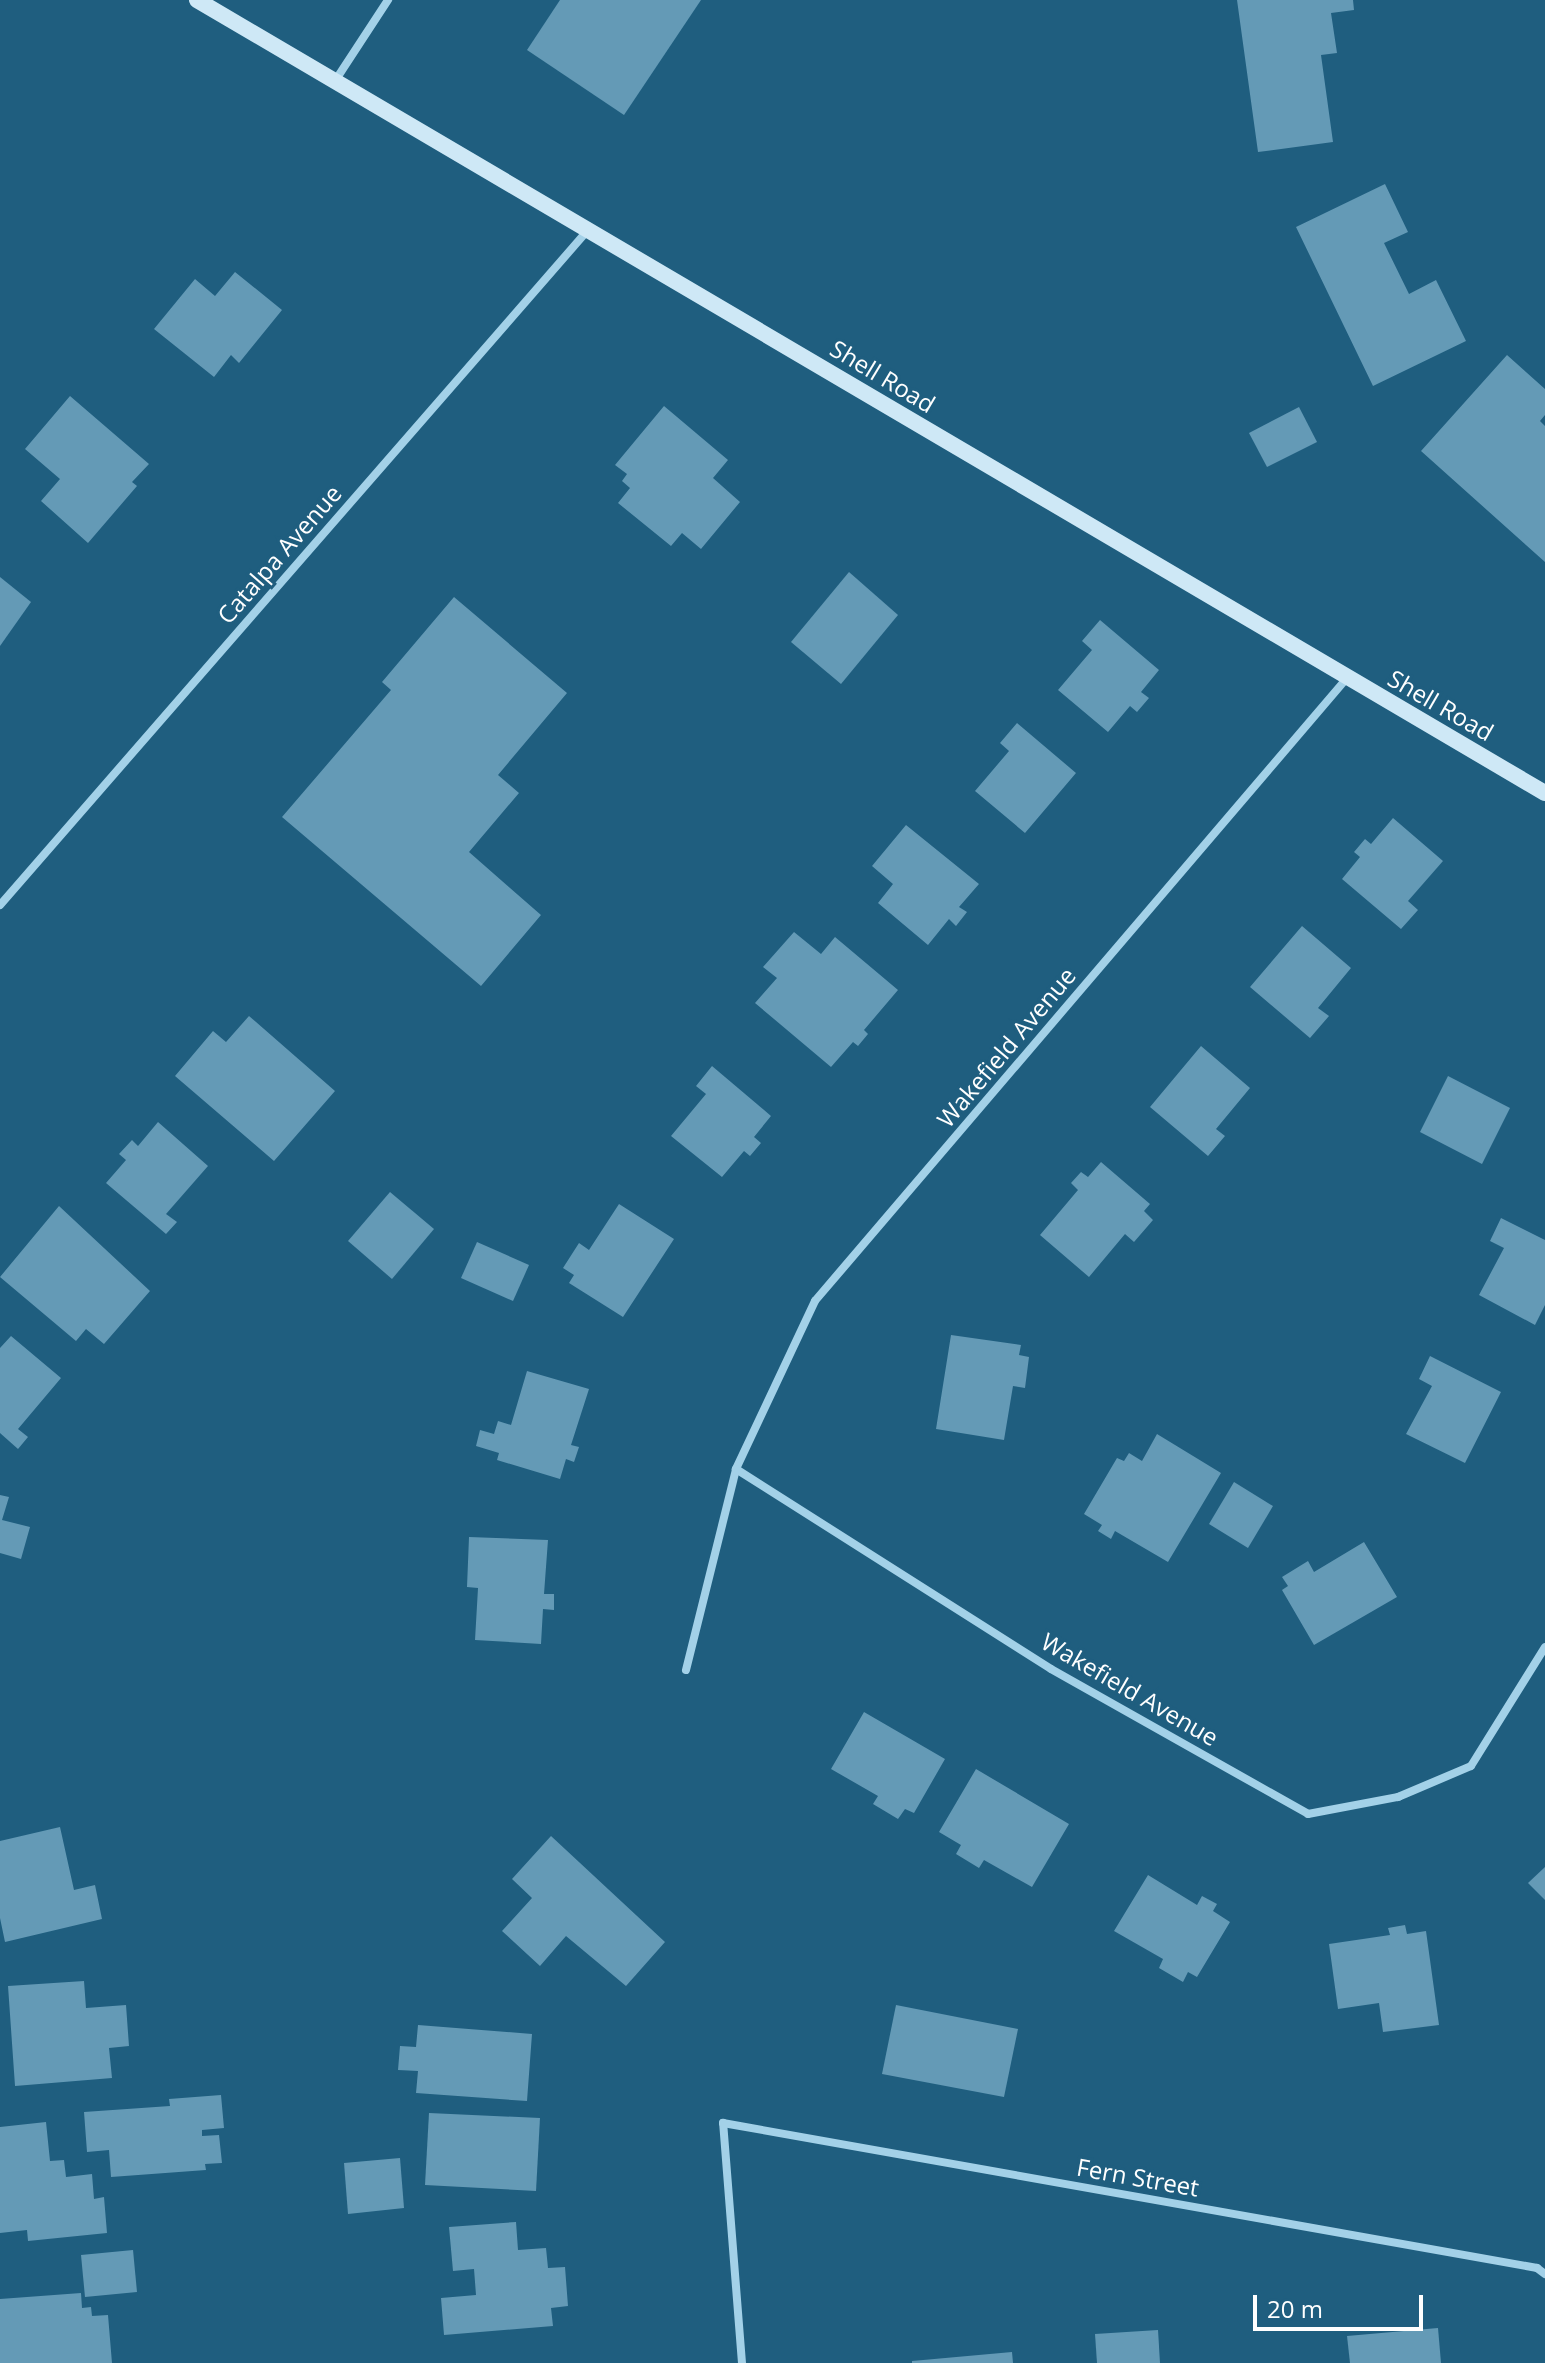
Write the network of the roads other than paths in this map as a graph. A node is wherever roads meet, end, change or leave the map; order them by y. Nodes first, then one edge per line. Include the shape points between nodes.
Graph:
1 (197, 0) edge
2 (388, 0) edge
3 (335, 81) junction
4 (588, 229) junction
5 (1347, 678) junction
6 (1545, 793) edge
7 (0, 905) edge
8 (736, 1469) junction
9 (1545, 1647) edge
10 (686, 1670) dead end
11 (1545, 2274) edge
12 (742, 2363) edge

1 - 3 street, Shell Road
2 - 3 street
3 - 4 street, Shell Road
4 - 5 street, Shell Road
4 - 7 street, Catalpa Avenue
5 - 6 street, Shell Road
5 - 8 street, Wakefield Avenue via 815,1301
8 - 9 street, Wakefield Avenue via 1051,1669 1308,1814 1398,1797 1471,1766
8 - 10 street, Wakefield Avenue
11 - 12 street, Fern Street via 1537,2268 723,2123

